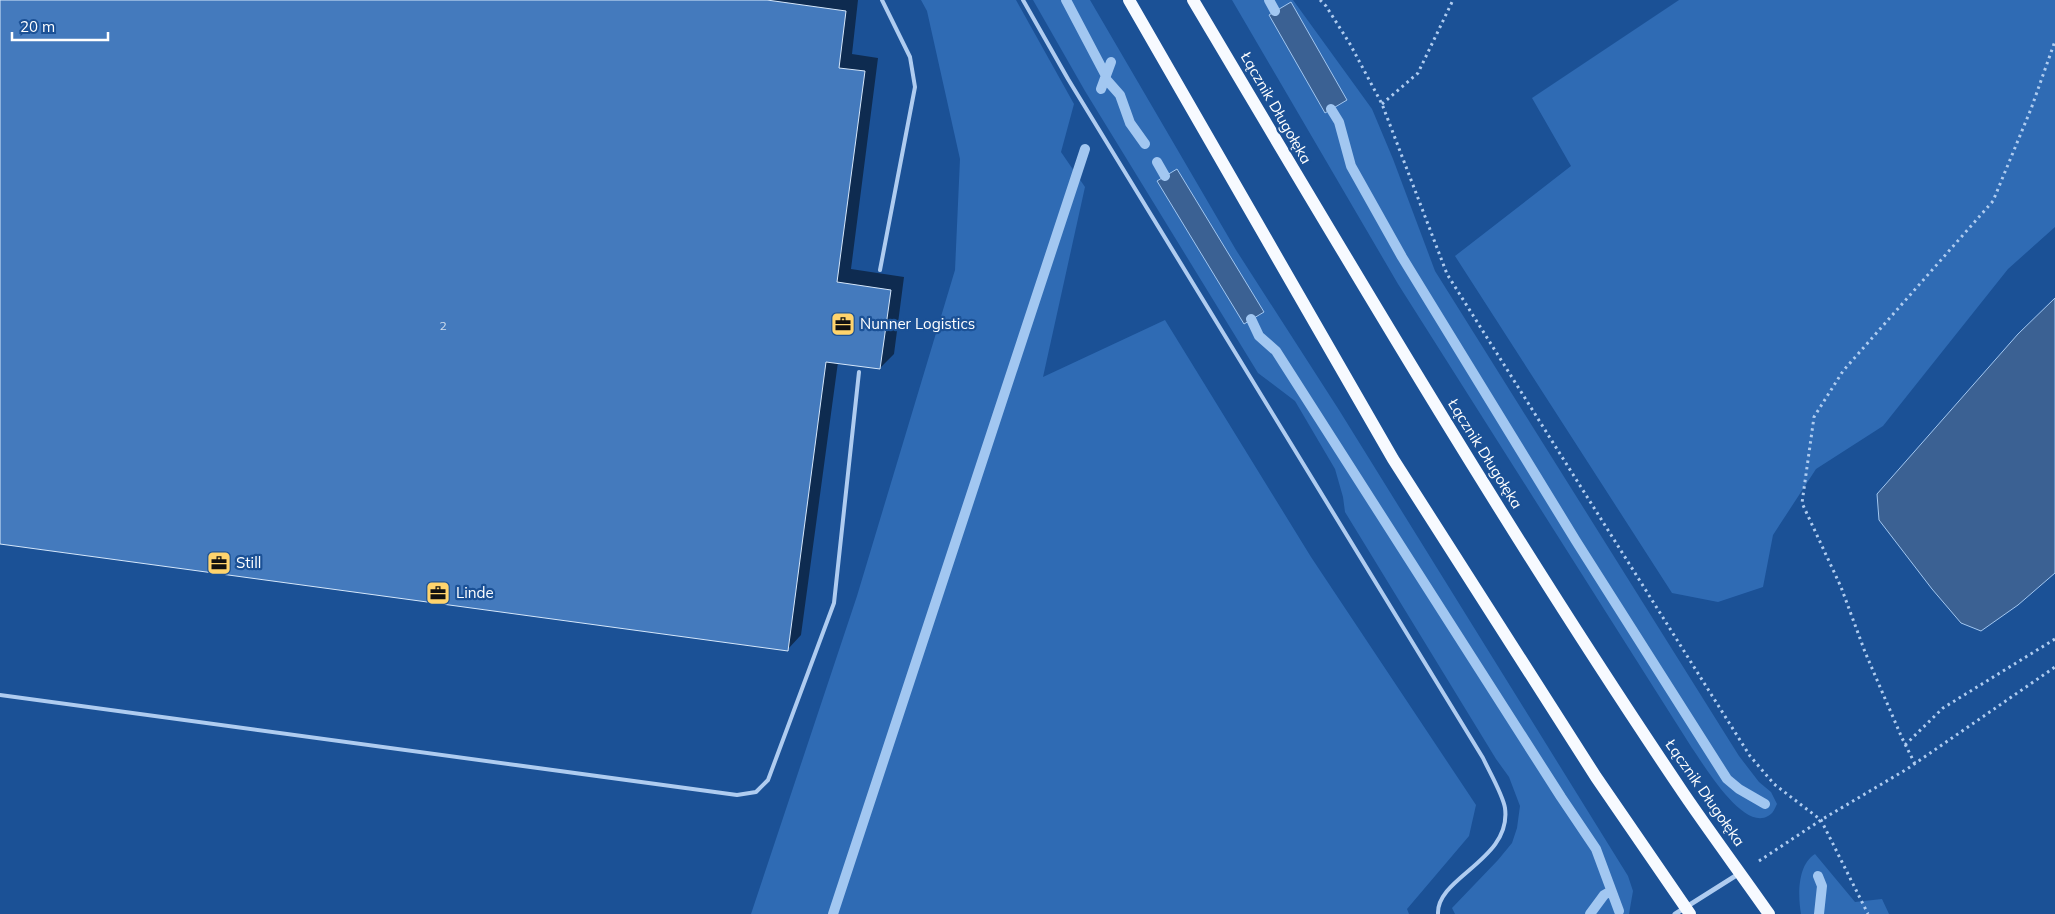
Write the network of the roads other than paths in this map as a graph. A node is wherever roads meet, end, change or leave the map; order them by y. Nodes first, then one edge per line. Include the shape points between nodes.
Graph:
1 (882, 0) edge
2 (1023, 0) edge
3 (1129, 0) edge
4 (1193, 0) edge
5 (880, 270) dead end
6 (859, 372) dead end
7 (0, 695) edge
8 (1741, 872) junction
9 (1684, 912) edge
10 (1438, 914) edge
11 (1769, 914) edge

1 - 5 lane via 910,57 915,86
2 - 10 lane via 1483,758 1505,807 1504,827 1496,843 1468,873 1443,893
3 - 9 main road via 1393,459
4 - 8 main road, Łącznik Długołęka via 1369,297 1491,494 1685,796
6 - 7 lane via 834,603 768,780 756,792 729,794
8 - 9 street
8 - 11 main road, Łącznik Długołęka

